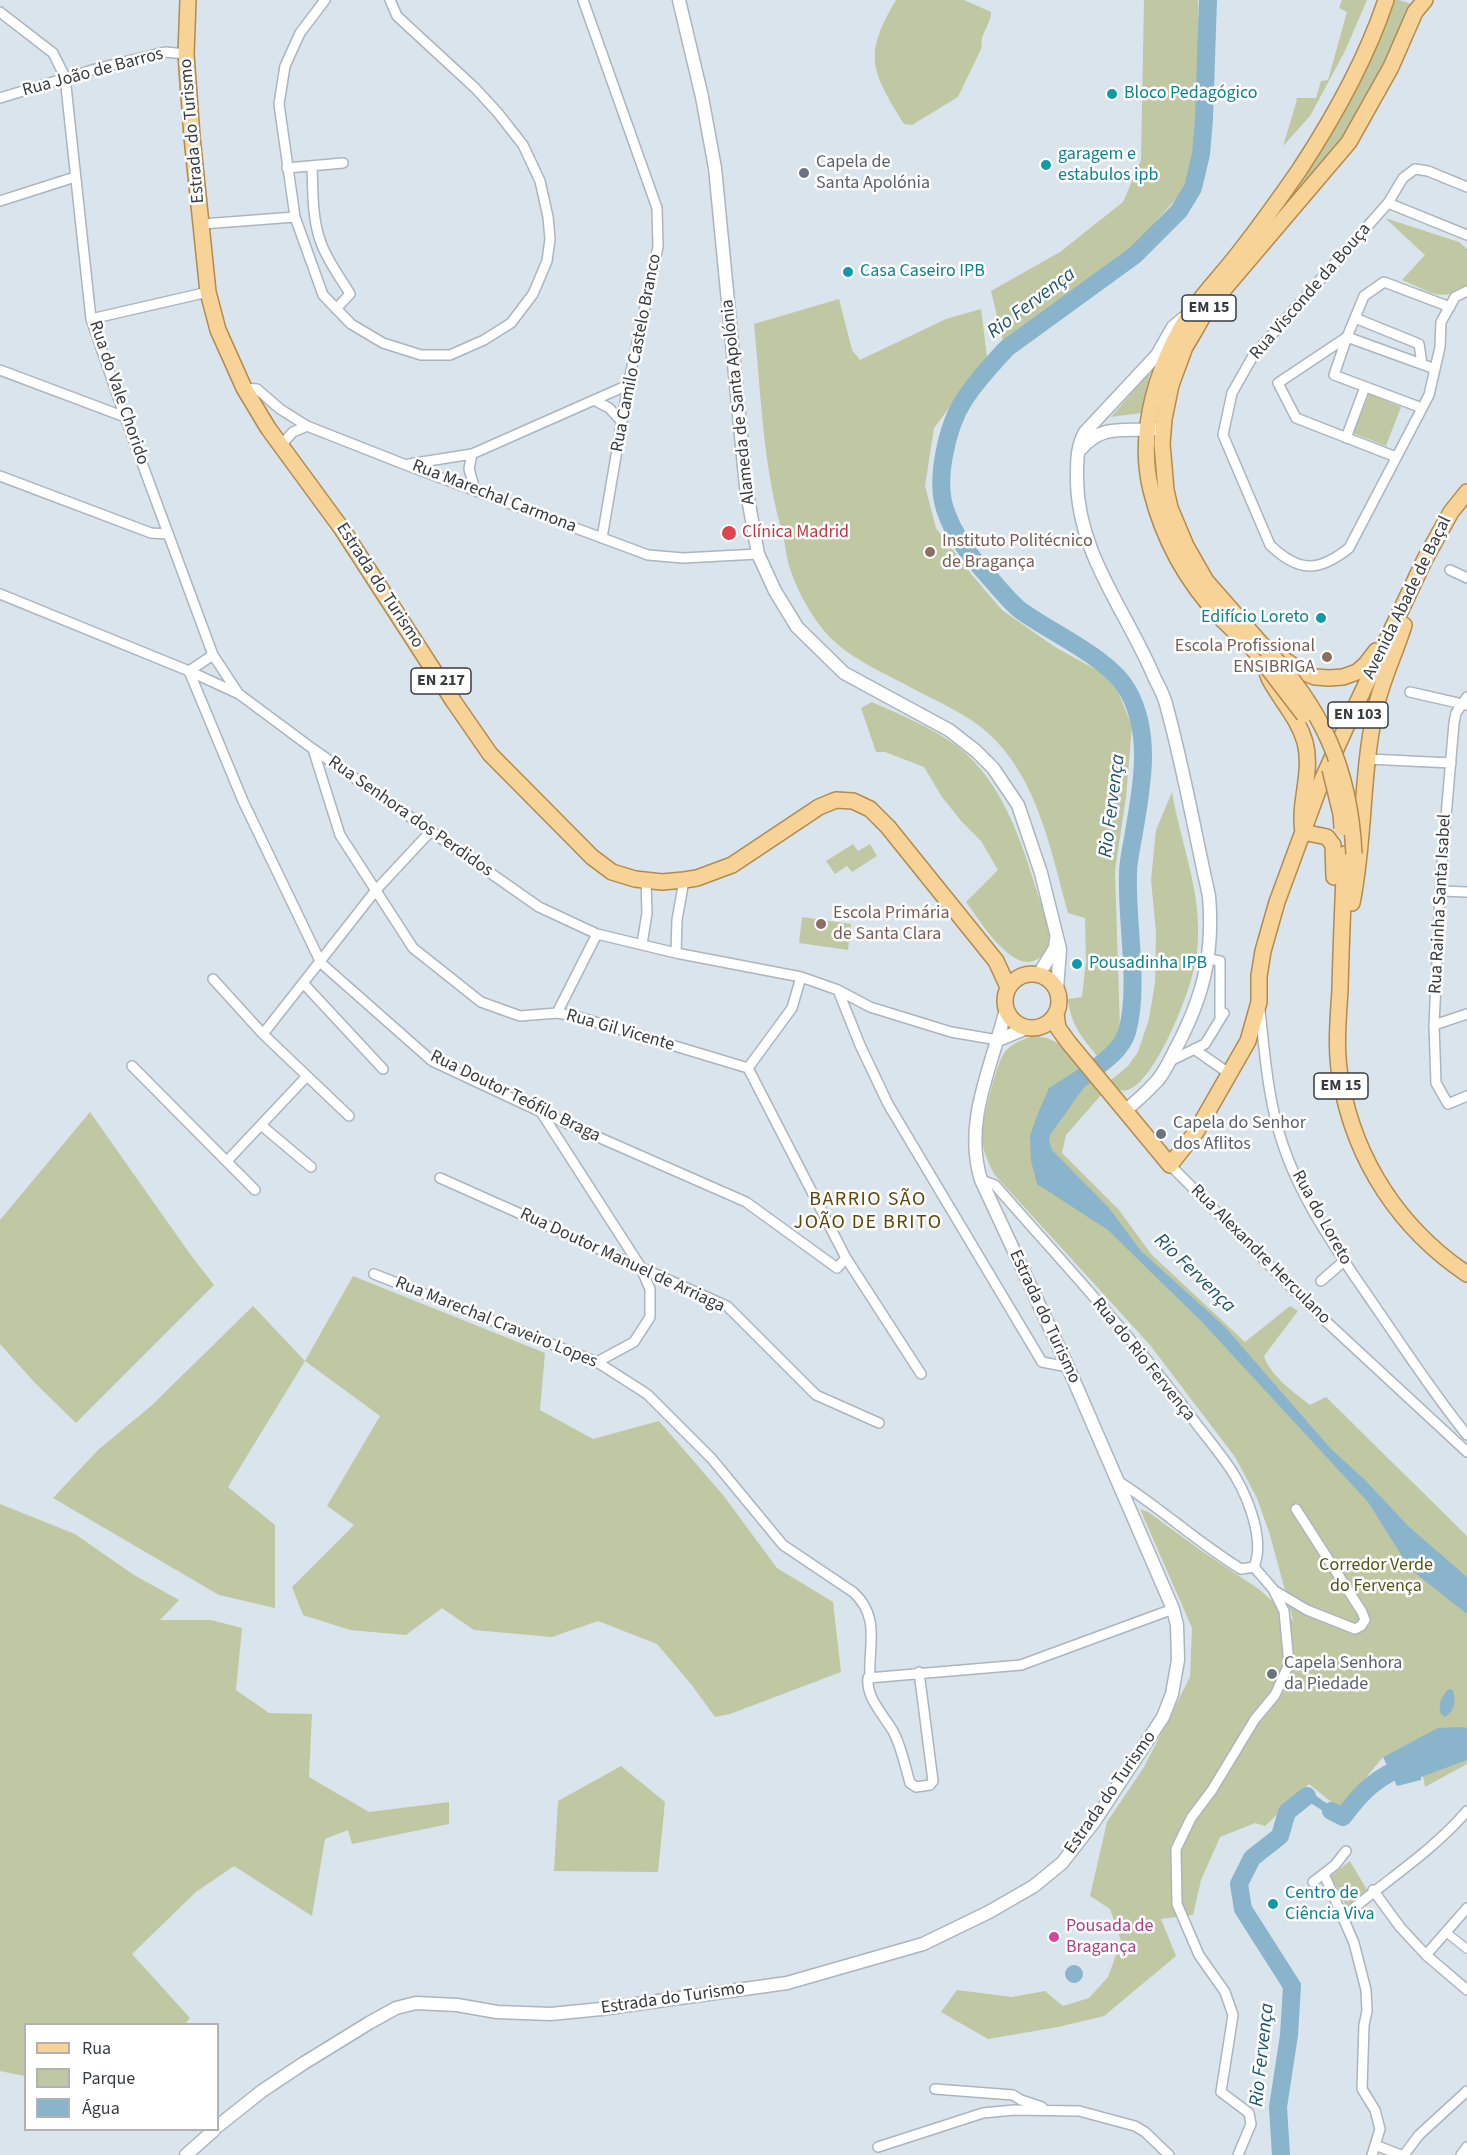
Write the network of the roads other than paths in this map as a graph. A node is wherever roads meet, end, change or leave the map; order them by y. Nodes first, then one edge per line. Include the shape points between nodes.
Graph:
1 (325, 0) edge
2 (390, 0) edge
3 (583, 0) edge
4 (679, 0) edge
5 (1386, 0) edge
6 (1425, 0) edge
7 (189, 3) edge
8 (0, 12) edge
9 (186, 54) junction
10 (65, 77) junction
11 (0, 98) edge
12 (344, 163) dead end
13 (312, 166) junction
14 (287, 168) junction
15 (75, 177) junction
16 (1467, 187) edge
17 (0, 201) edge
18 (1388, 203) junction
19 (294, 217) junction
20 (202, 224) junction
21 (1467, 234) edge
22 (1467, 291) edge
23 (208, 292) junction
24 (1450, 307) junction
25 (336, 309) junction
26 (1193, 310) junction
27 (1355, 318) junction
28 (92, 319) junction
29 (1347, 337) junction
30 (1422, 364) junction
31 (1435, 369) junction
32 (0, 370) edge
33 (628, 385) junction
34 (1365, 387) junction
35 (244, 388) junction
36 (594, 400) junction
37 (1422, 408) junction
38 (125, 417) junction
39 (1164, 419) junction
40 (622, 422) junction
41 (308, 426) junction
42 (1149, 429) junction
43 (1131, 430) junction
44 (1346, 438) junction
45 (281, 445) junction
46 (1148, 449) junction
47 (1078, 453) junction
48 (472, 454) junction
49 (1396, 457) junction
50 (406, 465) junction
51 (0, 476) edge
52 (475, 490) junction
53 (1467, 492) edge
54 (1467, 501) edge
55 (168, 534) junction
56 (602, 538) junction
57 (758, 554) junction
58 (1450, 570) dead end
59 (1467, 579) edge
60 (0, 594) edge
61 (1412, 598) junction
62 (1396, 621) junction
63 (1263, 646) junction
64 (213, 655) junction
65 (1264, 663) junction
66 (189, 671) junction
67 (1410, 692) dead end
68 (239, 694) junction
69 (1465, 702) edge
70 (313, 749) junction
71 (1368, 759) junction
72 (1451, 763) junction
73 (431, 831) junction
74 (1303, 832) junction
75 (1349, 854) junction
76 (684, 880) junction
77 (646, 881) junction
78 (376, 890) junction
79 (1441, 891) junction
80 (1467, 892) edge
81 (1352, 903) junction
82 (1342, 919) junction
83 (597, 934) junction
84 (1056, 935) junction
85 (642, 944) junction
86 (676, 953) junction
87 (1209, 959) junction
88 (996, 961) junction
89 (321, 963) junction
90 (1031, 974) junction
91 (801, 977) junction
92 (213, 979) dead end
93 (304, 984) junction
94 (1008, 987) junction
95 (1057, 989) junction
96 (838, 990) junction
97 (1259, 1002) junction
98 (1006, 1010) junction
99 (557, 1013) junction
100 (1056, 1014) junction
101 (1467, 1014) edge
102 (1434, 1025) junction
103 (1031, 1028) junction
104 (264, 1034) junction
105 (998, 1040) junction
106 (1069, 1043) junction
107 (1194, 1049) junction
108 (1170, 1060) junction
109 (132, 1066) dead end
110 (748, 1068) junction
111 (383, 1069) dead end
112 (1230, 1074) junction
113 (307, 1076) junction
114 (1467, 1096) edge
115 (1126, 1110) junction
116 (541, 1112) junction
117 (349, 1116) dead end
118 (261, 1125) junction
119 (226, 1161) junction
120 (1170, 1165) junction
121 (311, 1167) dead end
122 (440, 1178) dead end
123 (981, 1180) junction
124 (255, 1190) dead end
125 (846, 1258) junction
126 (1344, 1261) junction
127 (1467, 1263) edge
128 (640, 1266) junction
129 (374, 1274) dead end
130 (1467, 1274) edge
131 (1321, 1281) dead end
132 (597, 1362) junction
133 (1068, 1367) junction
134 (921, 1374) dead end
135 (879, 1423) dead end
136 (1467, 1435) edge
137 (1467, 1452) edge
138 (1116, 1480) junction
139 (1296, 1509) dead end
140 (1254, 1567) junction
141 (1273, 1589) junction
142 (1173, 1609) junction
143 (919, 1672) junction
144 (870, 1678) junction
145 (1467, 1811) edge
146 (1346, 1851) dead end
147 (1324, 1874) junction
148 (1313, 1882) dead end
149 (1374, 1890) junction
150 (1467, 1908) edge
151 (1342, 1918) junction
152 (1447, 1932) junction
153 (1354, 1943) junction
154 (1467, 1949) edge
155 (1364, 1954) dead end
156 (1426, 1955) junction
157 (1467, 1990) edge
158 (935, 2089) dead end
159 (1467, 2091) edge
160 (1050, 2110) junction
161 (219, 2125) edge
162 (213, 2131) edge
163 (1375, 2145) junction
164 (878, 2147) dead end
165 (1467, 2147) edge
166 (186, 2155) edge
167 (1169, 2155) edge
168 (1238, 2155) edge
169 (1372, 2155) edge
170 (1402, 2155) edge
171 (1461, 2155) edge

1 - 14 street via 300,33 285,66 279,104
2 - 25 street via 397,16 475,88 523,145 540,181 548,217 547,261 532,294 511,323 450,355 421,355 383,343 351,324
3 - 33 street, Rua Camilo Castelo Branco via 657,208 658,247
4 - 57 street, Alameda de Santa Apolónia via 716,168 746,487
5 - 26 main road, EM 15 via 1356,71 1300,169
6 - 39 main road, EM 15 via 1415,12 1391,67 1348,142 1203,316 1176,368
7 - 9 main road, Estrada do Turismo / EN 217
8 - 10 street, Rua do Vale Chorido via 53,53
9 - 10 street, Rua João de Barros via 165,52
9 - 20 main road, Estrada do Turismo / EN 217
10 - 11 street, Rua João de Barros
10 - 15 street, Rua do Vale Chorido
12 - 13 street
13 - 14 street
13 - 25 street via 320,240 350,294
14 - 19 street
15 - 17 street
15 - 28 street, Rua do Vale Chorido
16 - 18 street, Rua Visconde da Bouça via 1415,169 1403,178
18 - 21 street
18 - 49 street, Rua Visconde da Bouça via 1253,356 1232,393 1223,435 1270,545 1284,558 1308,567 1332,562 1349,548
19 - 20 street
19 - 25 street via 323,295
20 - 23 main road, Estrada do Turismo / EN 217
22 - 24 street, Rua Visconde da Bouça via 1455,297
23 - 28 street
23 - 35 main road, Estrada do Turismo / EN 217 via 218,330
24 - 27 street via 1384,282 1364,296
24 - 31 street, Rua Visconde da Bouça via 1441,322
26 - 42 main road, EM 15 via 1162,367
26 - 47 street via 1173,327 1156,355 1085,432
27 - 29 street
27 - 30 street via 1419,344
28 - 38 street, Rua do Vale Chorido
29 - 30 street
29 - 34 street via 1334,375
29 - 44 street via 1278,384 1296,418
30 - 31 street
31 - 37 street, Rua Visconde da Bouça
32 - 38 street
33 - 36 street
33 - 40 street, Rua Camilo Castelo Branco
34 - 37 street
34 - 44 street
35 - 41 street, Rua Marechal Carmona via 257,389
35 - 45 main road, Estrada do Turismo / EN 217
36 - 40 street
36 - 48 street
37 - 49 street, Rua Visconde da Bouça
38 - 55 street, Rua do Vale Chorido
39 - 42 street via 1160,426
39 - 63 main road, EM 15 via 1166,490 1185,546 1206,581
40 - 56 street, Rua Camilo Castelo Branco
41 - 45 street via 293,432
41 - 50 street, Rua Marechal Carmona
42 - 43 street
42 - 46 main road, EM 15
43 - 46 street
43 - 47 street via 1096,434
44 - 49 street
45 - 77 main road, Estrada do Turismo / EN 217 via 490,754 592,857 612,872
46 - 65 main road, EM 15 via 1151,488 1167,540 1214,611
47 - 87 street via 1079,510 1088,540 1167,706 1209,896
48 - 50 street
48 - 52 street via 469,469
50 - 52 street, Rua Marechal Carmona
51 - 55 street via 151,533
52 - 56 street, Rua Marechal Carmona
53 - 62 main road, Avenida Abade de Baçal / EN 103 via 1440,531
54 - 61 main road, Avenida Abade de Baçal / EN 103 via 1455,516
55 - 64 street, Rua do Vale Chorido
56 - 57 street, Rua Marechal Carmona via 648,555 683,558
57 - 84 street, Alameda de Santa Apolónia via 797,627 844,673 949,730 993,768 1018,805
58 - 59 street
60 - 66 street, Rua Senhora dos Perdidos
61 - 71 main road via 1375,711
61 - 74 main road, Avenida Abade de Baçal / EN 103
62 - 63 main road via 1366,664 1343,677 1315,677
62 - 74 main road, Avenida Abade de Baçal / EN 103 via 1322,780
63 - 75 main road, EM 15, bridge via 1288,672 1327,734 1349,801
64 - 66 street
64 - 68 street, Rua do Vale Chorido
65 - 74 main road via 1305,743 1308,779
65 - 75 main road, EM 15, bridge via 1301,709 1325,756
66 - 68 street, Rua Senhora dos Perdidos
66 - 89 street, Rua Doutor Teófilo Braga via 243,801
67 - 69 street
68 - 70 street, Rua Senhora dos Perdidos
69 - 72 street, Rua Rainha Santa Isabel via 1456,713
70 - 73 street, Rua Senhora dos Perdidos
70 - 78 street, Rua Gil Vicente via 340,835
71 - 72 street
71 - 81 main road via 1359,868
72 - 79 street, Rua Rainha Santa Isabel
73 - 78 street
73 - 83 street, Rua Senhora dos Perdidos via 539,907
74 - 82 main road via 1328,837 1333,845 1333,901
74 - 97 main road, Rua do Loreto / EN 103 via 1263,951
75 - 81 main road, EM 15
75 - 82 main road, EM 15
76 - 77 main road, Estrada do Turismo / EN 217
76 - 86 street
76 - 88 main road, Estrada do Turismo / EN 217 via 732,865 819,807 836,800 853,801 870,809 888,827
77 - 85 street via 647,914
78 - 89 street
78 - 99 street, Rua Gil Vicente via 413,948 481,1002 520,1016
79 - 80 street
79 - 102 street, Rua Rainha Santa Isabel
81 - 127 main road, EM 15 via 1346,1045 1357,1116 1372,1153 1405,1206 1428,1233
82 - 130 main road, EM 15 via 1337,1046 1348,1116 1373,1173 1398,1212 1440,1255
83 - 85 street, Rua Senhora dos Perdidos
83 - 99 street
84 - 90 street via 1055,948
84 - 95 street, Alameda de Santa Apolónia via 1060,958
85 - 86 street, Rua Senhora dos Perdidos
86 - 91 street, Rua Senhora dos Perdidos
87 - 107 street via 1220,961 1222,1016 1205,1044
87 - 108 street via 1205,980
88 - 90 main road, Estrada do Turismo / EN 217
88 - 94 main road, Estrada do Turismo / EN 217
89 - 93 street
89 - 116 street, Rua Doutor Teófilo Braga via 432,1061
90 - 94 main road via 1018,977
90 - 95 main road via 1047,977
91 - 96 street, Rua Senhora dos Perdidos
91 - 110 street via 792,1008
92 - 104 street
93 - 104 street
93 - 111 street
94 - 98 main road
95 - 100 main road
96 - 105 street, Rua Senhora dos Perdidos via 870,1007 951,1032
96 - 133 street via 888,1104 1041,1362
97 - 112 main road, EN 103 via 1248,1041
97 - 126 street, Rua do Loreto via 1268,1085 1282,1143 1304,1192
98 - 103 main road via 1018,1024
98 - 105 street, Estrada do Turismo
99 - 110 street, Rua Gil Vicente
100 - 103 main road via 1051,1021
100 - 106 main road, Rua Alexandre Herculano via 1058,1028
101 - 102 street
102 - 114 street, Rua Rainha Santa Isabel via 1436,1083 1448,1104
103 - 105 street
103 - 106 main road, Rua Alexandre Herculano via 1045,1027
104 - 113 street
105 - 123 street, Estrada do Turismo via 976,1113 975,1161
106 - 115 main road, Rua Alexandre Herculano
107 - 108 street
107 - 112 street
108 - 115 street via 1154,1084
109 - 119 street
110 - 125 street
112 - 120 main road, EN 103 via 1196,1132
113 - 117 street
113 - 118 street
115 - 120 main road, Rua Alexandre Herculano
116 - 125 street, Rua Doutor Teófilo Braga via 746,1202 837,1268
116 - 128 street
118 - 119 street
118 - 121 street
119 - 124 street
120 - 137 street, Rua Alexandre Herculano via 1317,1313
122 - 128 street, Rua Doutor Manuel de Arriaga
123 - 133 street, Estrada do Turismo
123 - 140 street, Rua do Rio Fervença via 995,1185 1075,1277 1168,1386 1236,1477 1255,1523 1259,1547
125 - 134 street
126 - 131 street
126 - 136 street, Rua do Loreto
128 - 132 street via 650,1289 650,1317 634,1342
128 - 135 street, Rua Doutor Manuel de Arriaga via 727,1306 816,1395
129 - 132 street, Rua Marechal Craveiro Lopes
132 - 144 street, Rua Marechal Craveiro Lopes via 647,1394 712,1459 783,1545 862,1600 871,1628
133 - 138 street, Estrada do Turismo
138 - 140 street via 1149,1500 1223,1559 1241,1569
138 - 142 street, Estrada do Turismo
139 - 141 street via 1365,1620 1355,1629 1307,1610
140 - 141 street
141 - 168 street via 1284,1611 1288,1664 1275,1695 1191,1818 1176,1849 1177,1904 1199,1955 1225,1992 1233,2015 1221,2092 1249,2113 1251,2124
142 - 143 street via 1021,1665
142 - 161 street, Estrada do Turismo via 1178,1660 1163,1718 1095,1821 1062,1863 1034,1886 989,1912 923,1944 787,1983 551,2014 416,2003 396,2008 288,2074
143 - 144 street
143 - 144 street via 933,1781 916,1787 910,1783 894,1734 868,1691
145 - 149 street via 1448,1834
146 - 147 street
147 - 148 street
147 - 151 street
149 - 151 street
149 - 156 street
150 - 152 street
151 - 153 street
152 - 154 street
152 - 156 street
153 - 155 street
153 - 163 street via 1366,1990 1362,2089 1375,2110 1380,2129
156 - 157 street
158 - 160 street via 1013,2095
159 - 170 street via 1419,2134
160 - 164 street via 983,2113
160 - 167 street via 1079,2110 1135,2126
162 - 166 street
163 - 169 street
163 - 170 street
165 - 171 street

